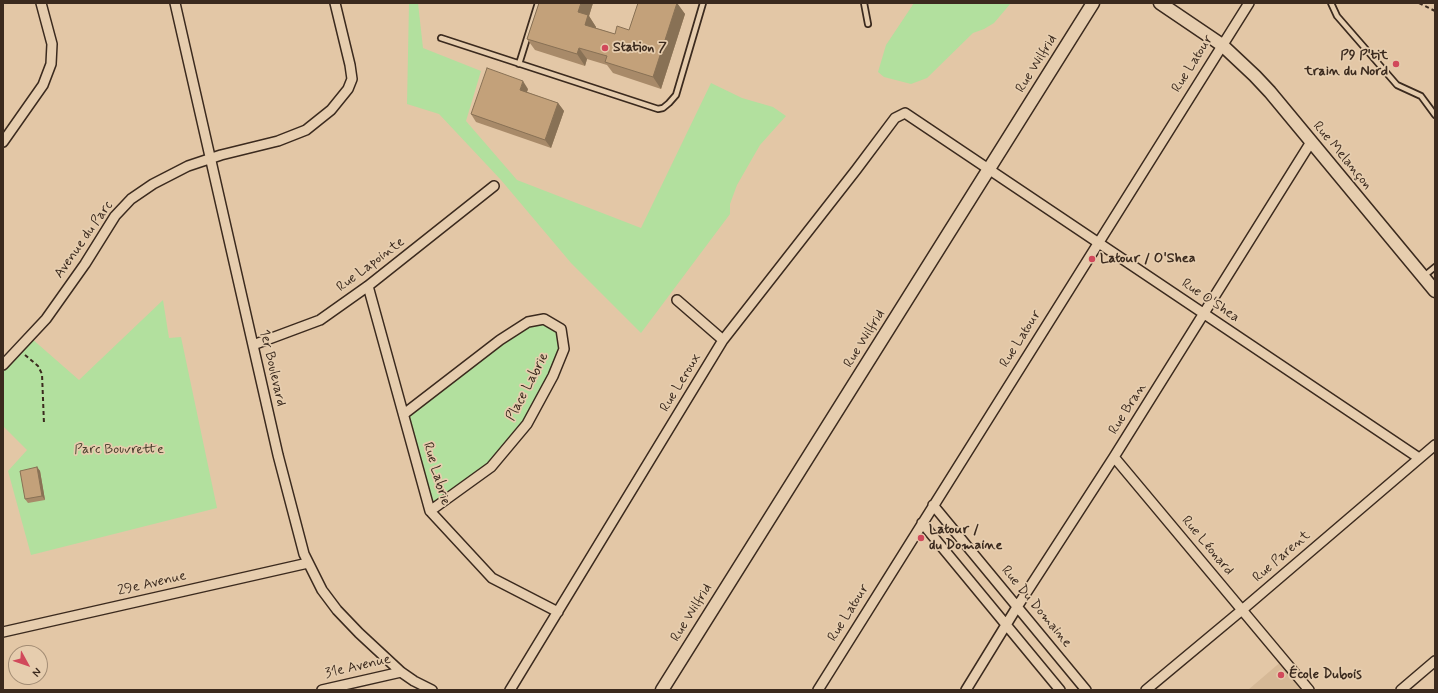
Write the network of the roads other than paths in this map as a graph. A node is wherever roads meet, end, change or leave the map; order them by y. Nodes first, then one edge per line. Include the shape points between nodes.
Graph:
1 (41, 3) edge
2 (175, 3) edge
3 (335, 3) edge
4 (538, 3) edge
5 (703, 3) edge
6 (864, 3) edge
7 (1093, 3) edge
8 (1160, 3) edge
9 (1249, 3) edge
10 (1331, 3) edge
11 (868, 24) dead end
12 (441, 38) dead end
13 (1222, 44) junction
14 (519, 64) junction
15 (905, 113) joint
16 (1435, 115) edge
17 (3, 142) edge
18 (1311, 142) junction
19 (210, 158) junction
20 (989, 169) junction
21 (494, 186) dead end
22 (1098, 242) junction
23 (1435, 267) edge
24 (1424, 277) junction
25 (368, 286) junction
26 (1435, 291) edge
27 (677, 300) dead end
28 (1204, 314) junction
29 (723, 340) junction
30 (253, 345) junction
31 (3, 364) edge
32 (404, 414) junction
33 (1435, 445) edge
34 (1114, 457) junction
35 (1419, 458) junction
36 (934, 505) junction
37 (430, 511) junction
38 (922, 523) junction
39 (308, 563) junction
40 (1017, 607) junction
41 (1242, 610) junction
42 (558, 612) junction
43 (1006, 625) junction
44 (3, 632) edge
45 (1435, 661) edge
46 (401, 672) junction
47 (322, 690) edge
48 (432, 690) edge
49 (510, 690) edge
50 (662, 690) edge
51 (818, 690) edge
52 (966, 690) edge
53 (1060, 690) edge
54 (1086, 690) edge
55 (1146, 690) edge
56 (1309, 690) edge
57 (1402, 690) edge

1 - 17 street via 52,44 50,64 43,85
2 - 19 street, 1er Boulevard
3 - 19 street, Avenue du Parc via 350,65 352,79 348,89 331,110 306,130 278,141
4 - 14 lane
5 - 14 lane via 676,95 663,108
6 - 11 lane
7 - 20 street, Rue Wilfrid
8 - 13 street, Rue Melançon
9 - 13 street, Rue Latour
10 - 16 lane via 1337,16 1398,85 1421,96
12 - 14 lane
13 - 18 street, Rue Melançon via 1260,81
13 - 22 street, Rue Latour
15 - 20 street, Rue O'Shea
15 - 29 street, Rue Leroux via 895,118
18 - 24 street, Rue Melançon
18 - 28 street, Rue Bran
19 - 30 street, 1er Boulevard
19 - 31 street, Avenue du Parc via 188,166 131,198 115,216 46,319
20 - 22 street, Rue O'Shea
20 - 50 street, Rue Wilfrid
21 - 25 street, Rue Lapointe
22 - 28 street, Rue O'Shea
22 - 36 street, Rue Latour
23 - 24 lane
24 - 26 street, Rue Melançon
25 - 30 street, Rue Lapointe via 320,320
25 - 32 street, Rue Labrie
27 - 29 street
28 - 34 street, Rue Bran
28 - 35 street, Rue O'Shea
29 - 42 street, Rue Leroux
30 - 39 street, 1er Boulevard via 278,455
32 - 37 street, Rue Labrie
32 - 37 street, Place Labrie via 500,340 528,322 544,319 561,329 564,349 553,376 527,424 492,467
33 - 35 street, Rue Parent
34 - 40 street, Rue Bran
34 - 41 street, Rue Léonard
35 - 41 street, Rue Parent
36 - 38 street, Rue Latour
36 - 40 street, Rue Du Domaine
37 - 42 street, Rue Labrie via 492,578
38 - 43 street
38 - 51 street, Rue Latour
39 - 44 street, 29e Avenue
39 - 46 street, 1er Boulevard via 322,590 337,610
40 - 43 street, Rue Bran
40 - 54 street, Rue Du Domaine
41 - 55 street, Rue Parent
41 - 56 street, Rue Léonard
42 - 49 street, Rue Leroux
43 - 52 street, Rue Bran
43 - 53 street
45 - 57 street
46 - 47 street, 31e Avenue
46 - 48 street, 1er Boulevard

